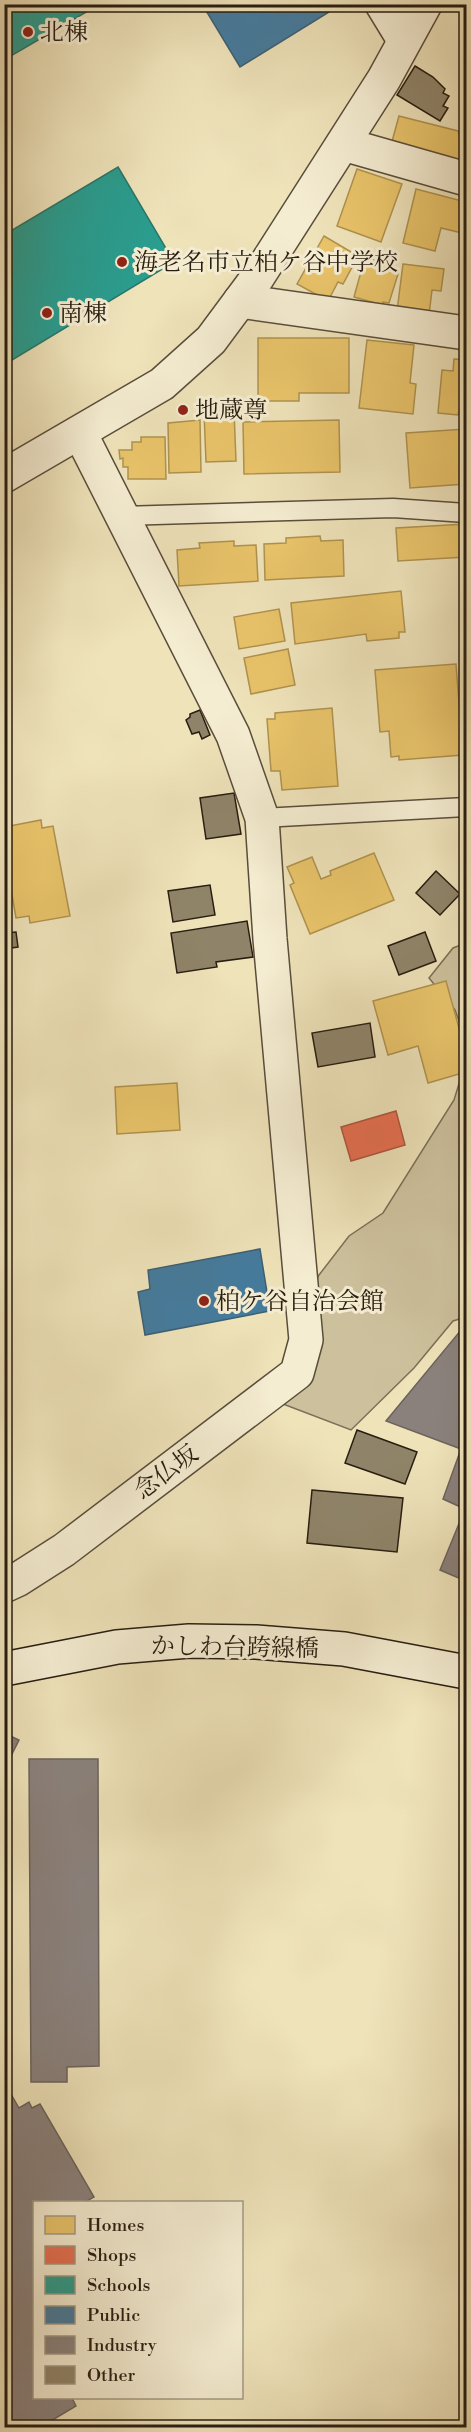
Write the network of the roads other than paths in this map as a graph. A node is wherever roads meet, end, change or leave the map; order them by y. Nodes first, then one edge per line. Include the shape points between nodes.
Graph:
1 (382, 4) edge
2 (425, 4) edge
3 (404, 40) junction
4 (343, 144) junction
5 (466, 179) edge
6 (240, 301) junction
7 (466, 333) edge
8 (80, 433) junction
9 (4, 476) edge
10 (466, 513) edge
11 (122, 516) junction
12 (466, 807) edge
13 (262, 818) junction
14 (4, 1586) edge
15 (4, 1669) edge
16 (466, 1672) edge

1 - 3 street
2 - 3 street
3 - 4 street
4 - 5 street
4 - 6 street
6 - 7 street
6 - 8 street via 211,340 162,384
8 - 9 street
8 - 11 street
10 - 11 lane via 393,508
11 - 13 street via 233,735
12 - 13 lane
13 - 14 street, 念仏坂 via 306,1341 297,1373 64,1550
15 - 16 street, かしわ台跨線橋 via 117,1647 189,1641 344,1649

